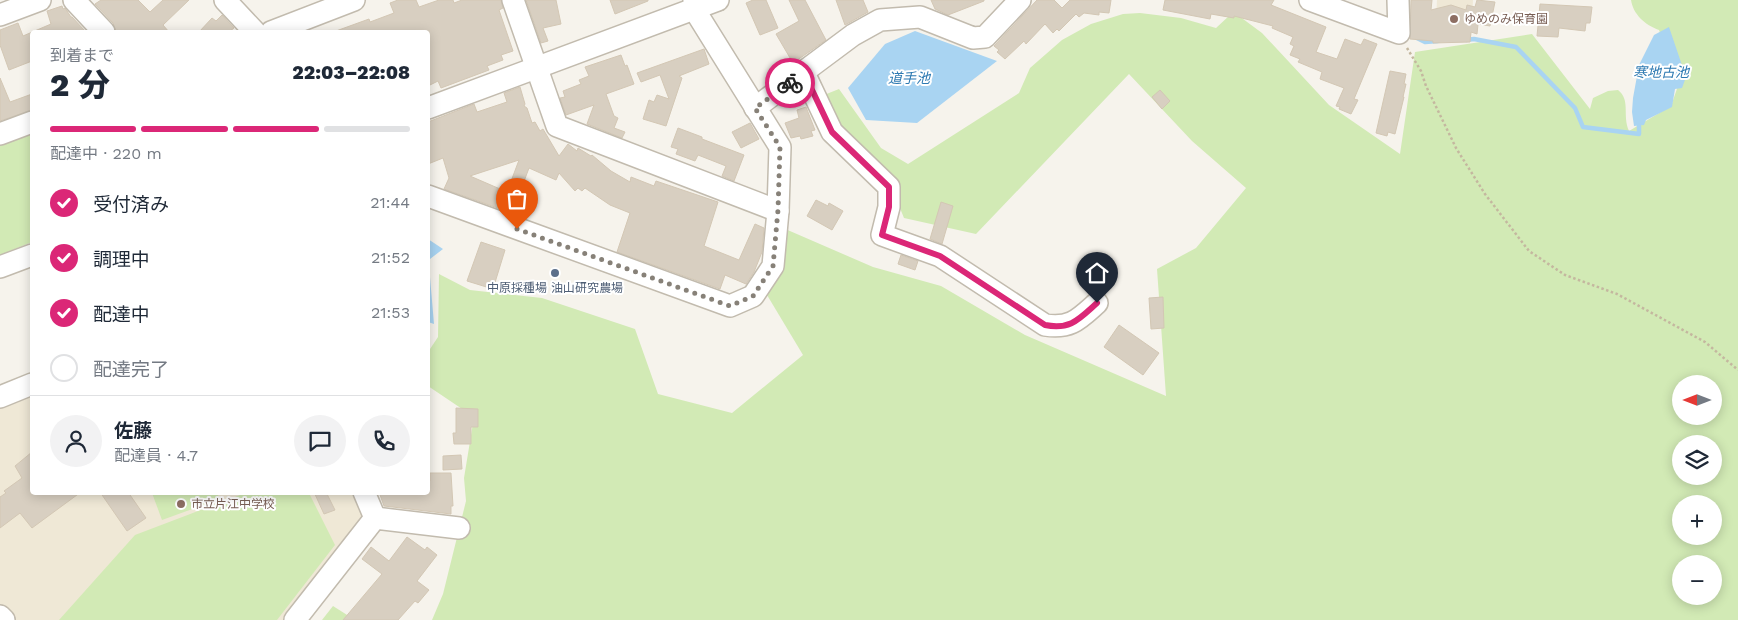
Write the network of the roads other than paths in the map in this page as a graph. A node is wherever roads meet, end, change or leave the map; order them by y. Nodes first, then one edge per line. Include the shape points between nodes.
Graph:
1 (40, 0) edge
2 (74, 0) edge
3 (225, 0) edge
4 (513, 0) edge
5 (718, 0) edge
6 (1020, 0) edge
7 (1310, 0) edge
8 (344, 1) edge
9 (695, 4) edge
10 (0, 15) edge
11 (1399, 18) edge
12 (102, 30) edge
13 (253, 30) edge
14 (276, 30) edge
15 (537, 67) junction
16 (804, 73) junction
17 (430, 107) edge
18 (755, 108) junction
19 (30, 123) edge
20 (0, 134) edge
21 (430, 197) edge
22 (778, 210) junction
23 (30, 256) edge
24 (0, 267) edge
25 (1097, 303) dead end
26 (30, 385) edge
27 (0, 397) edge
28 (365, 495) edge
29 (375, 518) junction
30 (459, 528) dead end
31 (0, 616) edge
32 (4, 620) edge
33 (295, 620) edge

1 - 10 street
2 - 12 street
3 - 13 street
4 - 15 street
5 - 9 street
6 - 16 street via 984,37 973,38 920,17 880,20 853,35
7 - 11 street
8 - 14 street
9 - 15 street
9 - 18 street via 699,17
15 - 17 street
15 - 22 street via 557,126
16 - 18 street
16 - 25 street via 832,132 889,187 889,207 882,235 940,256 1045,325 1067,326
18 - 22 street via 780,147
19 - 20 street
21 - 22 street via 730,306 753,296 773,266
23 - 24 street
26 - 27 street
28 - 29 street
29 - 30 street
29 - 33 street
31 - 32 street

